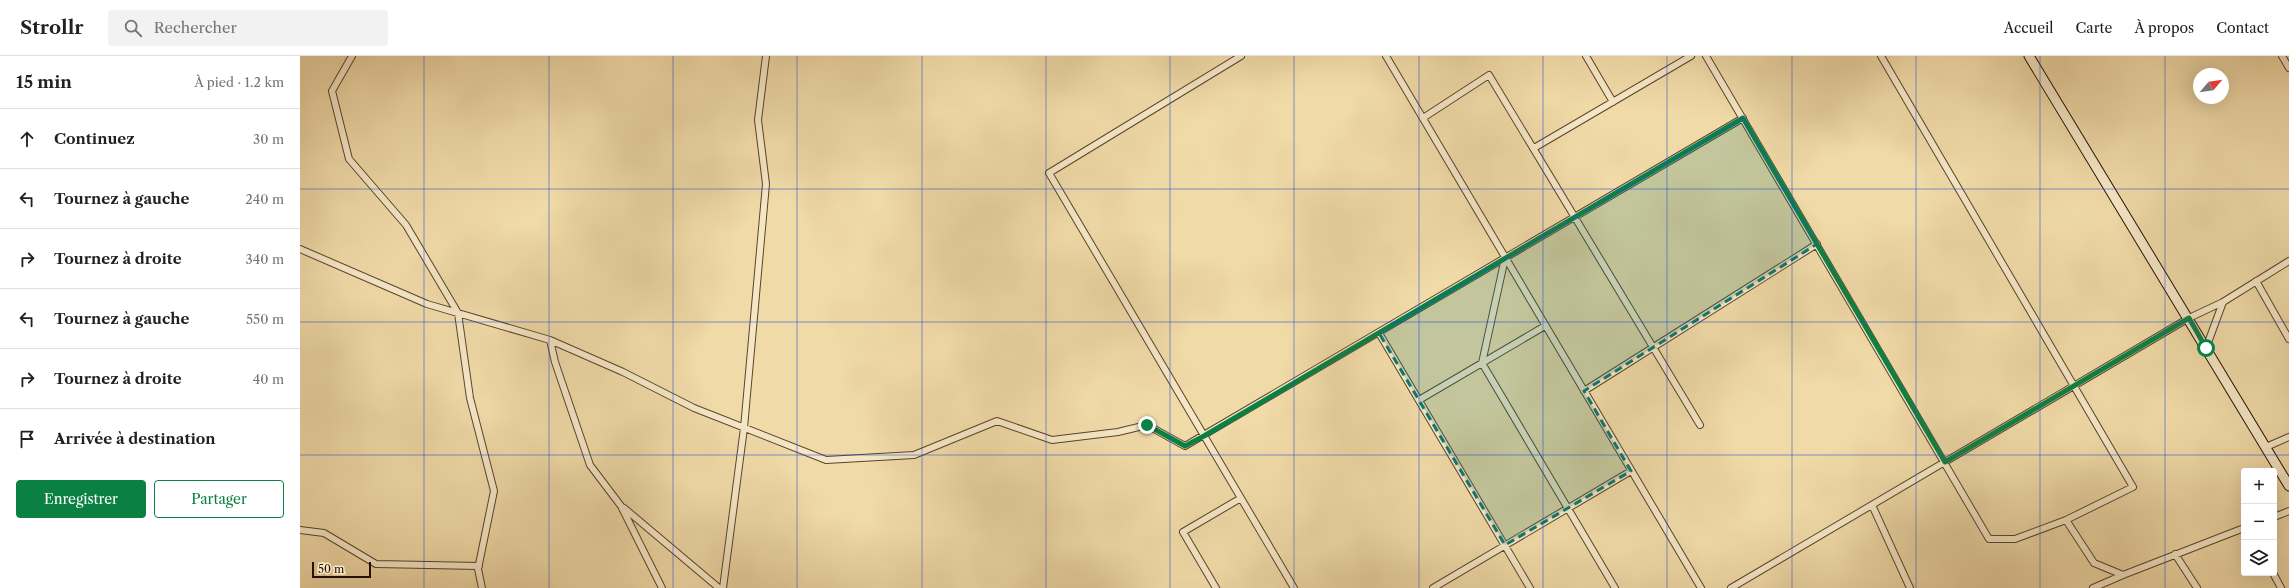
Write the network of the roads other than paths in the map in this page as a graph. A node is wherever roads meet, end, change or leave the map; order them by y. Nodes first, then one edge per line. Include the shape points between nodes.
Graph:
1 (352, 56) edge
2 (766, 56) edge
3 (1242, 56) edge
4 (1386, 56) edge
5 (1586, 56) edge
6 (1691, 56) edge
7 (1706, 56) edge
8 (1881, 56) edge
9 (2029, 56) edge
10 (2282, 56) edge
11 (2289, 68) edge
12 (1613, 102) junction
13 (1423, 118) junction
14 (1743, 118) junction
15 (1534, 148) junction
16 (1574, 217) junction
17 (1817, 244) junction
18 (300, 249) edge
19 (1506, 258) junction
20 (2289, 261) edge
21 (2256, 282) junction
22 (2223, 302) junction
23 (458, 313) junction
24 (2189, 318) junction
25 (1546, 326) junction
26 (1379, 333) junction
27 (2289, 339) edge
28 (550, 340) junction
29 (1653, 348) junction
30 (2206, 348) junction
31 (1482, 363) junction
32 (2073, 386) junction
33 (1584, 391) junction
34 (1419, 400) junction
35 (1700, 425) dead end
36 (744, 428) junction
37 (1204, 436) junction
38 (2289, 437) edge
39 (2266, 447) junction
40 (1945, 462) junction
41 (1631, 471) junction
42 (2289, 486) edge
43 (1241, 498) junction
44 (1872, 505) junction
45 (621, 506) junction
46 (1568, 508) junction
47 (2289, 511) edge
48 (2277, 516) edge
49 (2066, 520) junction
50 (2241, 529) edge
51 (300, 530) edge
52 (1505, 545) junction
53 (2175, 554) junction
54 (478, 566) junction
55 (2123, 575) junction
56 (2275, 576) edge
57 (482, 588) edge
58 (662, 588) edge
59 (719, 588) edge
60 (723, 588) edge
61 (1216, 588) edge
62 (1294, 588) edge
63 (1433, 588) edge
64 (1530, 588) edge
65 (1615, 588) edge
66 (1701, 588) edge
67 (1730, 588) edge
68 (1910, 588) edge
69 (2092, 588) edge
70 (2197, 588) edge
71 (2281, 588) edge

1 - 23 street via 332,91 349,159 406,225
2 - 36 street via 758,120 766,184
3 - 37 street via 1049,173
4 - 13 street
5 - 12 street
6 - 12 street
7 - 14 street
8 - 32 street
9 - 24 main road
10 - 11 street
12 - 15 street
13 - 15 street via 1489,75
13 - 19 street
14 - 16 street
14 - 17 street
15 - 16 street
16 - 19 street
16 - 29 street
17 - 29 street
17 - 40 street
18 - 23 street via 427,304
19 - 25 street
19 - 26 street
19 - 31 street
20 - 21 street
21 - 22 street
21 - 27 street
22 - 24 street
22 - 30 street
23 - 28 street
23 - 54 street via 470,398 494,491
24 - 30 main road
24 - 32 street
25 - 31 street
25 - 33 street
26 - 34 street
26 - 37 street
28 - 36 street via 623,372 694,408
28 - 45 street via 554,362 590,465
29 - 33 street
29 - 35 street
30 - 39 main road
31 - 34 street
31 - 46 street
32 - 40 street
32 - 49 street via 2133,486
33 - 41 street
34 - 52 street
36 - 37 street via 826,460 914,456 997,421 1052,440 1118,432 1147,425 1185,446
36 - 60 street
37 - 43 street
38 - 39 street
39 - 42 main road
40 - 44 street
40 - 49 street via 1988,539 2015,539
41 - 46 street
41 - 66 street
43 - 61 street via 1183,532
43 - 62 street
44 - 67 street
44 - 68 street
45 - 58 street
45 - 59 street
46 - 52 street
46 - 65 street
47 - 48 street
49 - 55 street via 2094,563
50 - 53 street
51 - 54 street via 324,533 376,564
52 - 63 street
52 - 64 street
53 - 55 street
53 - 70 street
54 - 57 street
55 - 69 street
56 - 71 street

